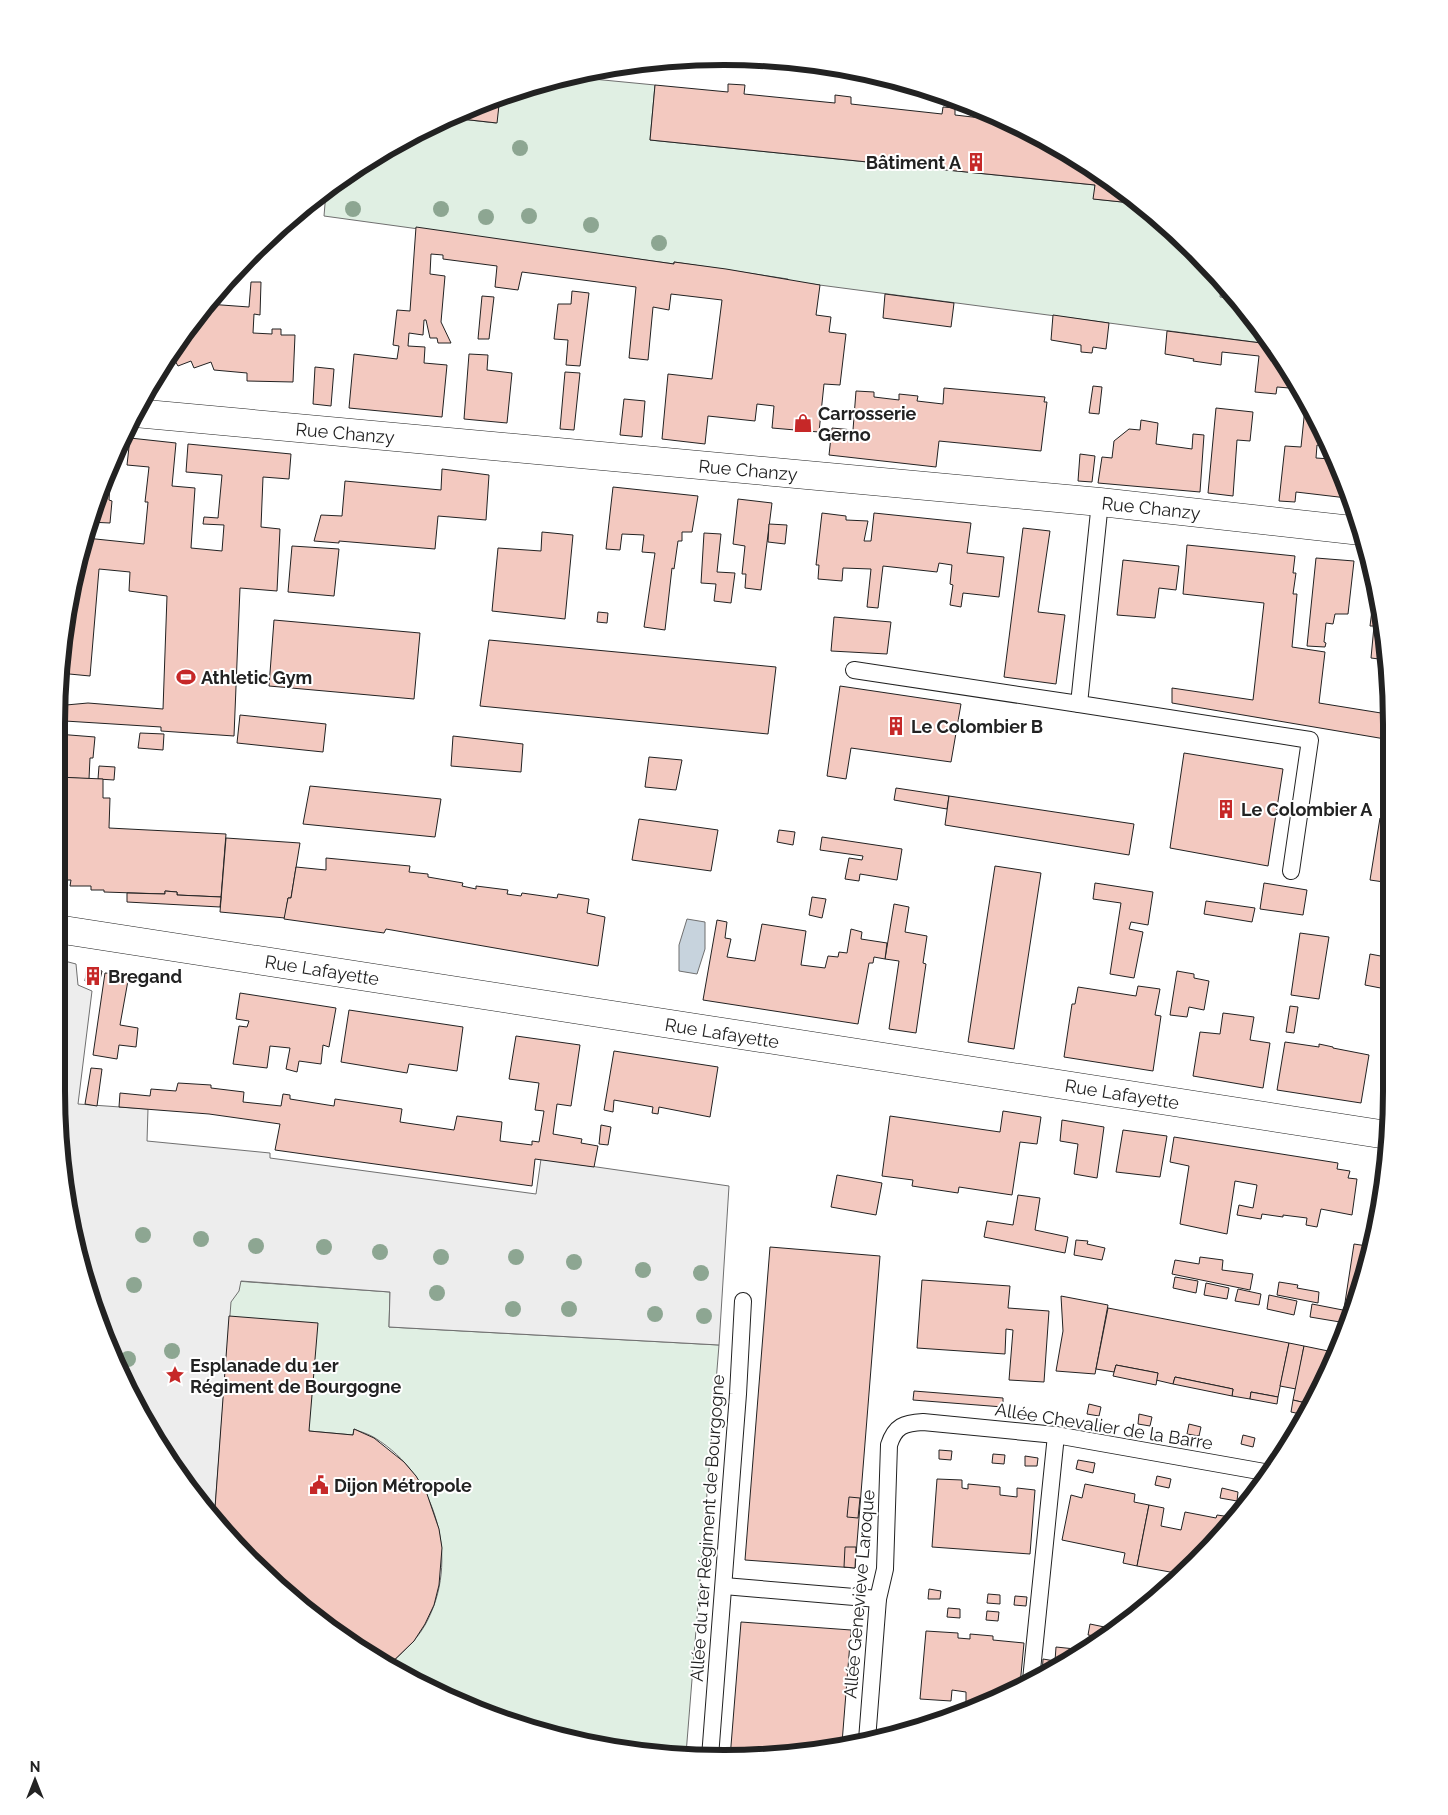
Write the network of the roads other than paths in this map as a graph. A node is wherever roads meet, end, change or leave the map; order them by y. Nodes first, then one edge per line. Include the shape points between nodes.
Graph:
1 (143, 414) edge
2 (1100, 502) junction
3 (1354, 531) edge
4 (854, 670) dead end
5 (1079, 704) junction
6 (1291, 871) dead end
7 (65, 930) edge
8 (1382, 1134) edge
9 (743, 1301) dead end
10 (902, 1425) joint
11 (1056, 1435) junction
12 (1262, 1472) edge
13 (724, 1586) junction
14 (878, 1599) junction
15 (1032, 1673) edge
16 (867, 1734) edge
17 (711, 1750) edge

1 - 2 street, Rue Chanzy
2 - 3 street, Rue Chanzy
2 - 5 lane
4 - 5 lane
5 - 6 lane via 1310,740
7 - 8 street, Rue Lafayette
9 - 13 lane, Allée du 1er Régiment de Bourgogne
10 - 11 lane, Allée Chevalier de la Barre via 923,1422
10 - 14 lane, Allée Geneviève Laroque via 893,1434 889,1445 885,1569
11 - 12 lane, Allée Chevalier de la Barre
11 - 15 lane
13 - 14 lane
13 - 17 lane, Allée du 1er Régiment de Bourgogne
14 - 16 lane, Allée Geneviève Laroque

